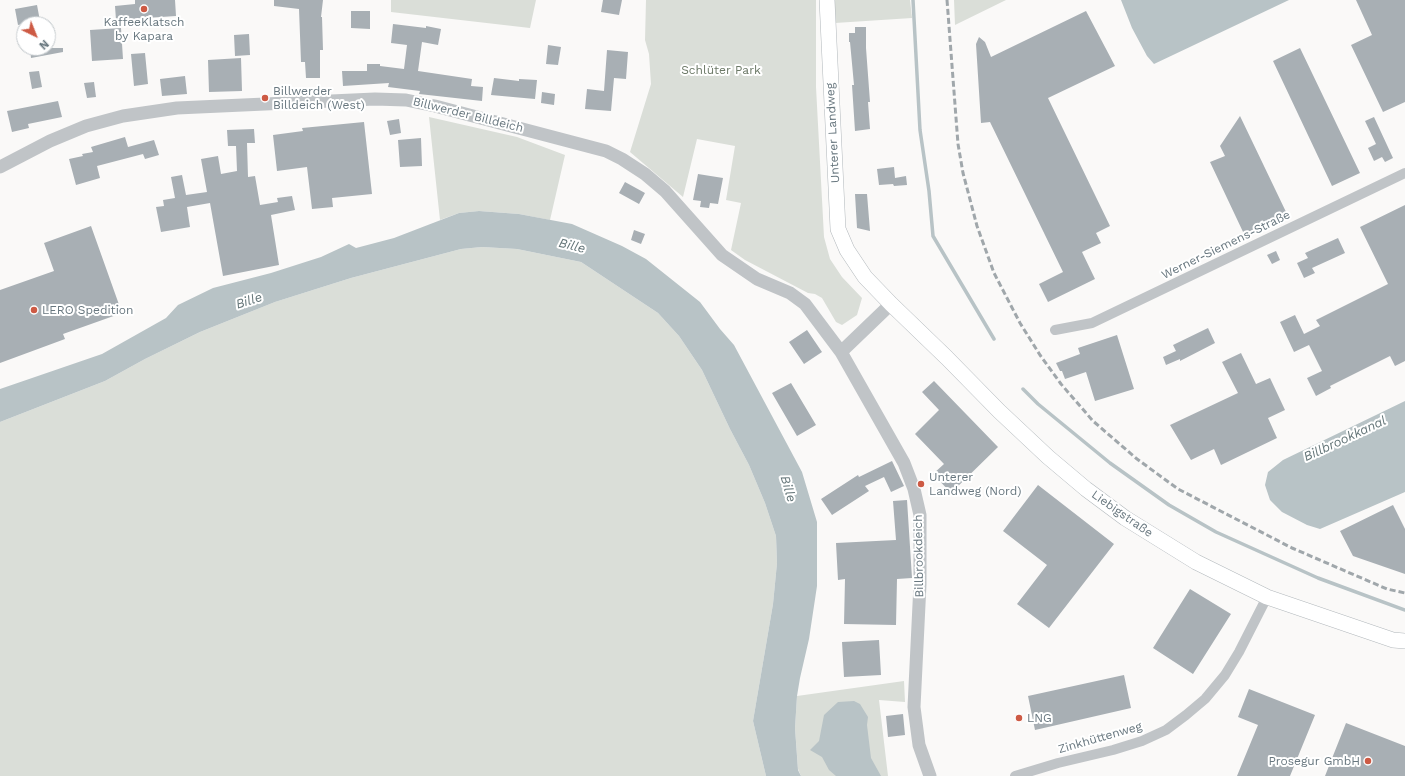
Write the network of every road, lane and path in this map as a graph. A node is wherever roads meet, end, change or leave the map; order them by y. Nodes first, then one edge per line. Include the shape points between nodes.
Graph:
1 (827, 0) edge
2 (0, 166) edge
3 (1405, 173) edge
4 (854, 263) joint
5 (891, 304) junction
6 (1055, 330) dead end
7 (841, 352) junction
8 (1267, 597) junction
9 (1405, 642) edge
10 (930, 776) edge
11 (1014, 776) edge

1 - 4 main road, Unterer Landweg via 837,221
2 - 7 street, Billwerder Billdeich via 86,126 123,116 177,108 375,99 406,100 435,106 606,151 622,159 665,191 722,254 757,279 790,293 805,304
3 - 6 street, Werner-Siemens-Straße via 1092,323
4 - 5 main road, Liebigstraße
5 - 7 street
5 - 8 main road, Liebigstraße via 999,411 1086,489 1169,546
7 - 10 street, Billbrookdeich via 904,463 920,515 920,584 914,707 919,745
8 - 9 main road, Liebigstraße
8 - 11 street, Zinkhüttenweg via 1226,674 1205,699 1186,716 1166,730 1142,741

